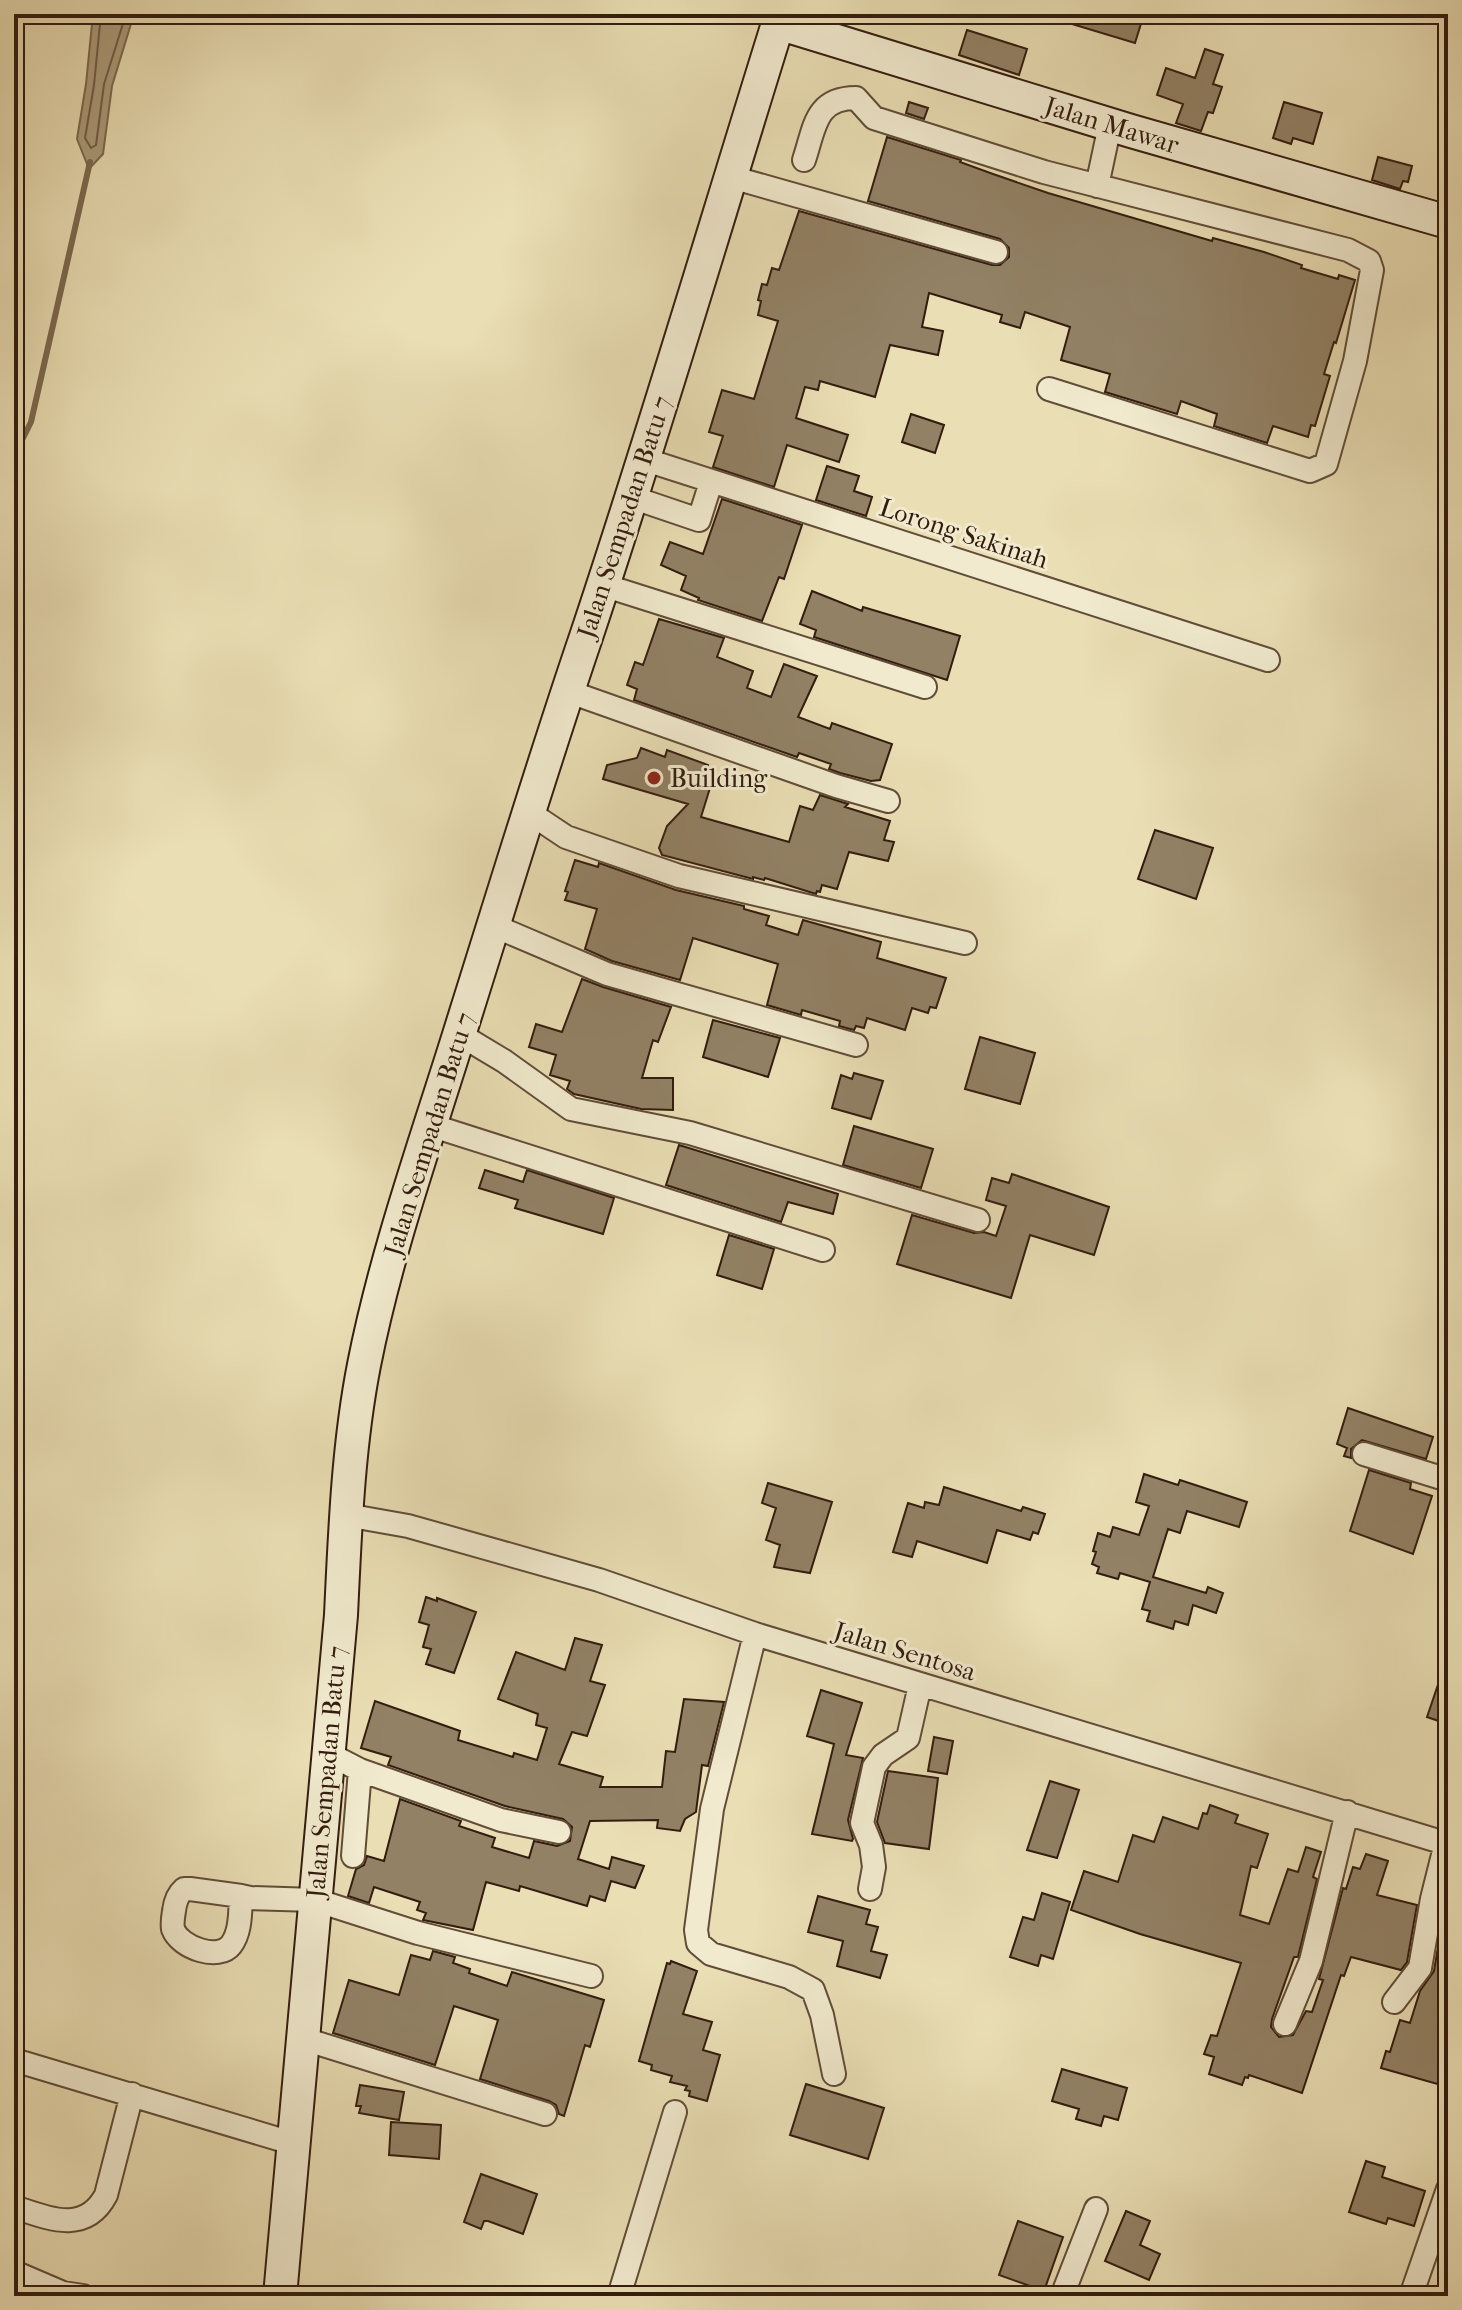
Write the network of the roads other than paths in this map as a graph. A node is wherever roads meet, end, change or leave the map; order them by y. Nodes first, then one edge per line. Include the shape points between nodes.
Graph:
1 (779, 18) edge
2 (1110, 125) junction
3 (804, 160) dead end
4 (731, 177) junction
5 (1097, 186) junction
6 (1448, 222) edge
7 (996, 252) dead end
8 (1049, 389) dead end
9 (643, 459) junction
10 (711, 482) junction
11 (631, 497) junction
12 (603, 585) junction
13 (1268, 660) dead end
14 (925, 687) dead end
15 (567, 691) junction
16 (888, 801) dead end
17 (527, 811) junction
18 (492, 925) junction
19 (965, 943) dead end
20 (459, 1034) junction
21 (856, 1045) dead end
22 (430, 1125) junction
23 (978, 1220) dead end
24 (823, 1250) dead end
25 (1364, 1454) dead end
26 (1448, 1480) edge
27 (346, 1515) junction
28 (755, 1634) junction
29 (920, 1685) junction
30 (327, 1753) junction
31 (360, 1770) junction
32 (1347, 1812) junction
33 (559, 1832) dead end
34 (1447, 1844) edge
35 (353, 1856) dead end
36 (870, 1889) dead end
37 (241, 1896) dead end
38 (315, 1900) junction
39 (591, 1976) dead end
40 (1394, 2002) dead end
41 (1285, 2024) dead end
42 (304, 2039) junction
43 (14, 2060) edge
44 (834, 2074) dead end
45 (132, 2094) junction
46 (675, 2112) dead end
47 (545, 2114) dead end
48 (295, 2144) junction
49 (1448, 2189) edge
50 (14, 2207) edge
51 (1096, 2209) dead end
52 (14, 2272) edge
53 (1412, 2293) dead end
54 (83, 2296) edge
55 (280, 2296) edge
56 (619, 2296) edge
57 (1062, 2296) edge

1 - 2 street, Jalan Mawar
1 - 4 street, Jalan Sempadan Batu 7
2 - 5 street
2 - 6 street, Jalan Mawar
3 - 5 street via 826,104 856,98 874,118
4 - 7 street
4 - 9 street, Jalan Sempadan Batu 7
5 - 8 street via 1348,250 1369,261 1371,279 1355,361 1326,464 1310,471
9 - 10 street, Lorong Sakinah
9 - 11 street, Jalan Sempadan Batu 7
10 - 11 street via 699,520
10 - 13 street, Lorong Sakinah
11 - 12 street, Jalan Sempadan Batu 7
12 - 14 street
12 - 15 street, Jalan Sempadan Batu 7
15 - 16 street
15 - 17 street, Jalan Sempadan Batu 7
17 - 18 street, Jalan Sempadan Batu 7
17 - 19 street via 566,837 679,876
18 - 20 street, Jalan Sempadan Batu 7
18 - 21 street via 607,974
20 - 22 street, Jalan Sempadan Batu 7
20 - 23 street via 571,1109 690,1133
22 - 24 street
22 - 27 street, Jalan Sempadan Batu 7 via 364,1365
25 - 26 street
27 - 28 street, Jalan Sentosa via 408,1526 599,1580
27 - 30 street, Jalan Sempadan Batu 7
28 - 29 street, Jalan Sentosa
28 - 44 street via 712,1809 698,1943 711,1954 789,1977 813,1990
29 - 32 street, Jalan Sentosa
29 - 36 street via 908,1738 874,1767 862,1823 874,1867
30 - 31 street
30 - 38 street, Jalan Sempadan Batu 7
31 - 33 street via 501,1820
31 - 35 street
32 - 34 street, Jalan Sentosa
32 - 41 street via 1311,1961
34 - 40 street via 1420,1968
37 - 38 street
38 - 39 street via 418,1933
38 - 42 street, Jalan Sempadan Batu 7
42 - 47 street
42 - 48 street, Jalan Sempadan Batu 7
43 - 45 street
45 - 48 street
45 - 50 street via 100,2206 78,2220 62,2221
46 - 56 street
48 - 55 street, Jalan Sempadan Batu 7
49 - 53 street
51 - 57 street
52 - 54 street

